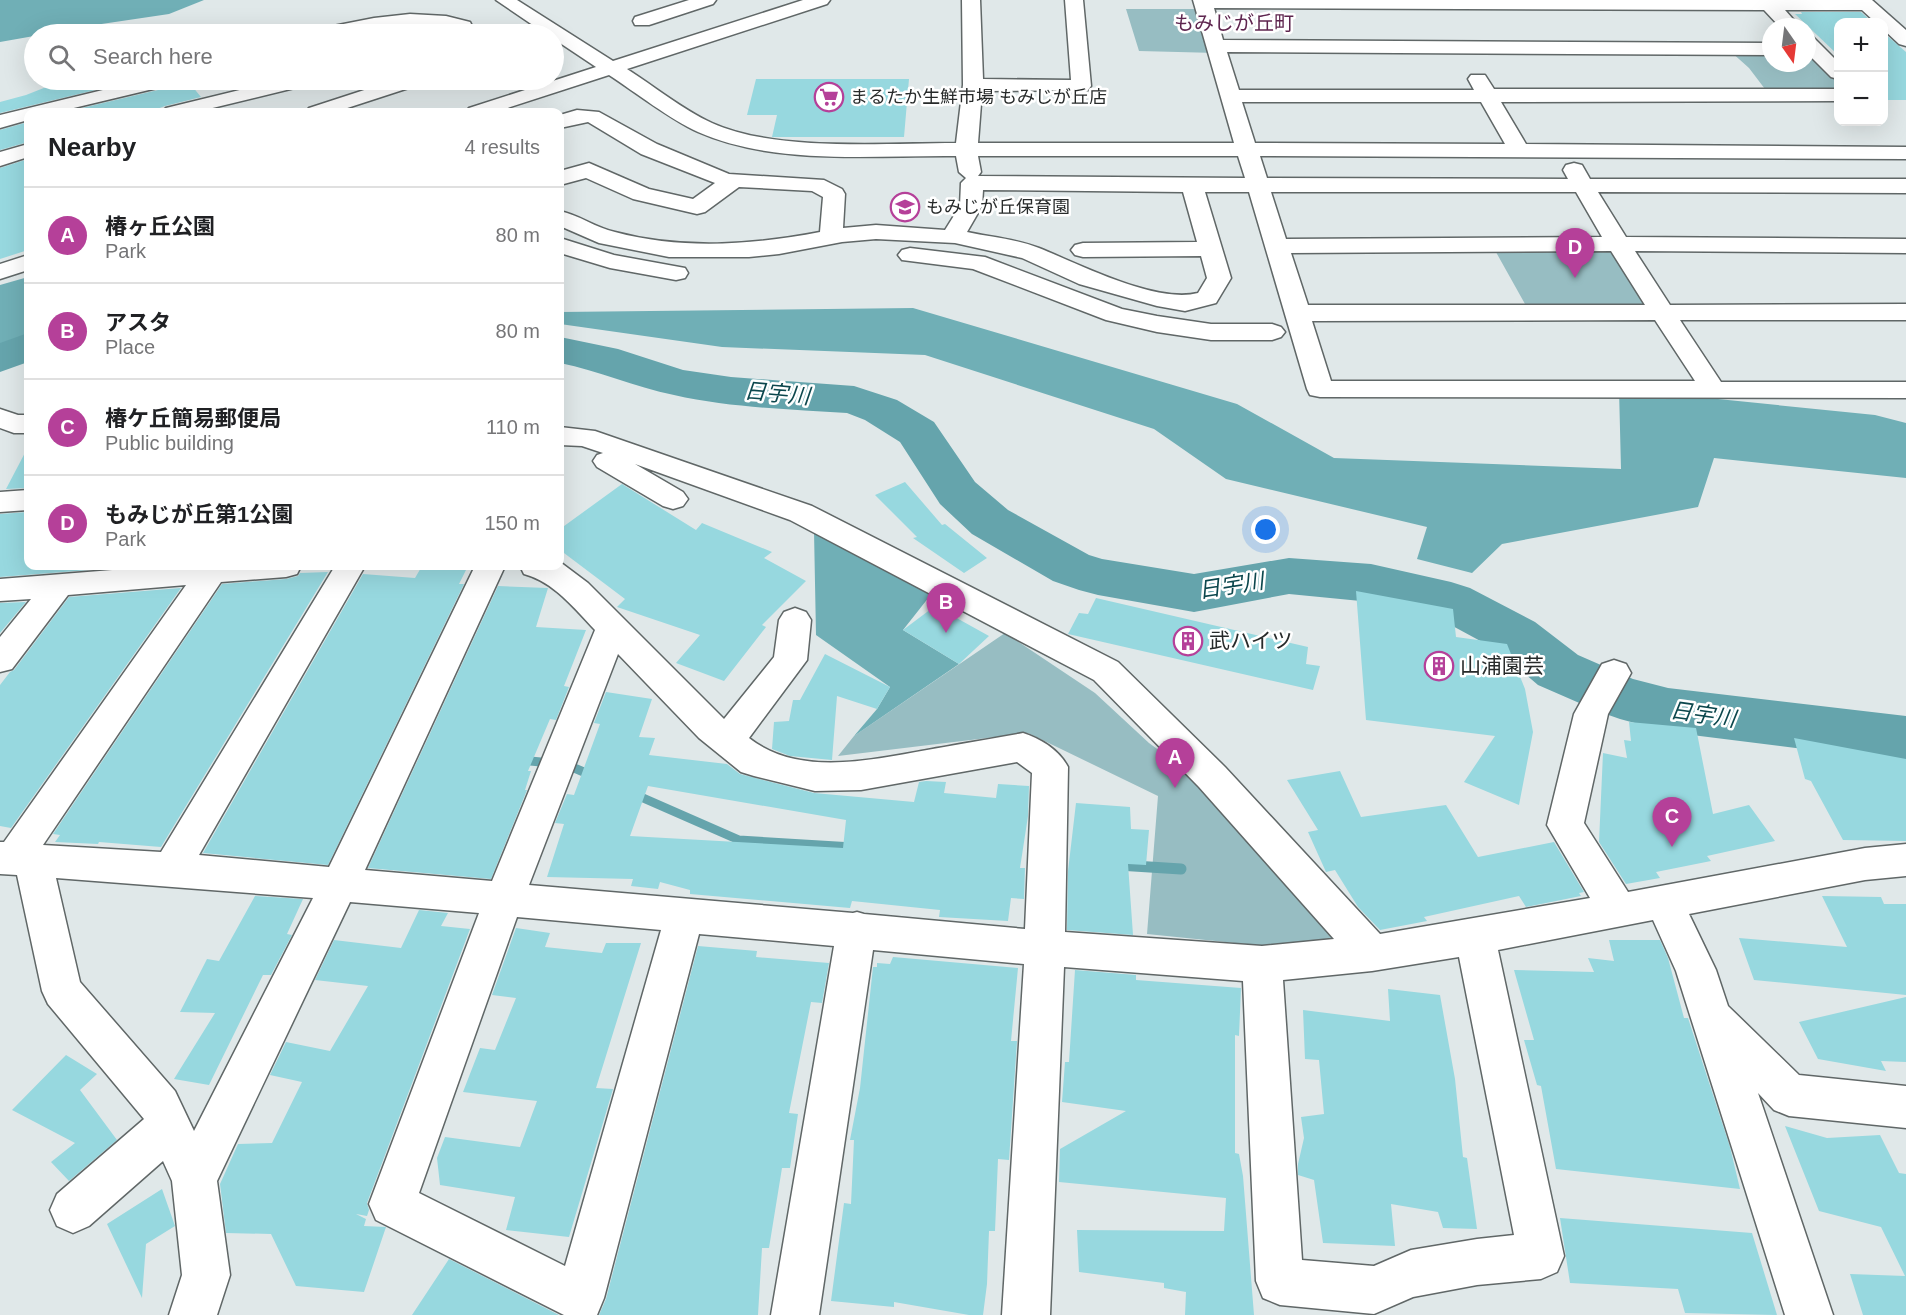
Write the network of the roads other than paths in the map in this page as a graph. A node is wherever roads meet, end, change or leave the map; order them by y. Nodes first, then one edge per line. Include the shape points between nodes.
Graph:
1 (543, 0) edge
2 (707, 0) edge
3 (821, 0) edge
4 (971, 0) edge
5 (1074, 0) edge
6 (1202, 2) edge
7 (1435, 2) edge
8 (1864, 3) edge
9 (1769, 5) junction
10 (500, 10) edge
11 (1782, 18) edge
12 (642, 21) dead end
13 (369, 24) edge
14 (457, 24) edge
15 (468, 24) edge
16 (527, 24) edge
17 (1906, 40) edge
18 (564, 43) edge
19 (1215, 46) junction
20 (1460, 48) junction
21 (1762, 49) edge
22 (1816, 53) edge
23 (611, 67) junction
24 (1838, 72) edge
25 (564, 79) edge
26 (973, 85) junction
27 (125, 90) edge
28 (236, 90) edge
29 (240, 90) edge
30 (383, 90) edge
31 (531, 90) edge
32 (1486, 95) junction
33 (1834, 95) edge
34 (1229, 96) junction
35 (50, 108) edge
36 (184, 108) edge
37 (249, 108) edge
38 (328, 108) edge
39 (486, 108) edge
40 (24, 115) edge
41 (564, 121) edge
42 (0, 122) edge
43 (1247, 150) junction
44 (1519, 150) junction
45 (24, 151) edge
46 (966, 151) junction
47 (1563, 151) junction
48 (1906, 153) edge
49 (0, 159) edge
50 (564, 177) edge
51 (733, 181) junction
52 (972, 183) junction
53 (1192, 185) junction
54 (1258, 185) junction
55 (1906, 186) edge
56 (1584, 187) junction
57 (564, 224) edge
58 (952, 237) junction
59 (826, 238) junction
60 (1618, 244) junction
61 (564, 246) edge
62 (1279, 246) junction
63 (1906, 246) edge
64 (1211, 249) junction
65 (1018, 250) junction
66 (1083, 250) dead end
67 (24, 263) edge
68 (998, 268) junction
69 (0, 272) edge
70 (676, 273) dead end
71 (1662, 311) junction
72 (1906, 312) edge
73 (1298, 313) junction
74 (1183, 316) junction
75 (1272, 332) dead end
76 (1713, 389) junction
77 (1906, 390) edge
78 (0, 418) edge
79 (24, 424) edge
80 (572, 437) edge
81 (673, 498) dead end
82 (24, 500) edge
83 (0, 502) edge
84 (237, 570) edge
85 (348, 570) edge
86 (488, 570) edge
87 (549, 570) edge
88 (212, 572) junction
89 (60, 584) junction
90 (0, 590) edge
91 (795, 620) dead end
92 (612, 628) junction
93 (0, 660) edge
94 (1614, 673) dead end
95 (727, 741) junction
96 (15, 859) edge
97 (1906, 860) edge
98 (171, 869) junction
99 (339, 885) junction
100 (503, 901) junction
101 (1663, 901) junction
102 (1617, 908) junction
103 (685, 915) junction
104 (857, 929) junction
105 (1475, 937) junction
106 (1045, 948) junction
107 (1372, 953) junction
108 (1262, 964) junction
109 (1712, 1015) junction
110 (1906, 1107) edge
111 (169, 1126) junction
112 (194, 1179) junction
113 (73, 1210) dead end
114 (193, 1315) edge
115 (795, 1315) edge
116 (1026, 1315) edge
117 (1809, 1315) edge

1 - 10 street
2 - 12 street
3 - 23 street
4 - 26 street
5 - 26 street via 1081,86
6 - 7 street
6 - 19 street
7 - 9 street
7 - 20 street
8 - 9 street
8 - 17 street
9 - 11 street
10 - 15 street
10 - 16 street
13 - 14 street via 442,19
18 - 23 street
19 - 20 street
19 - 34 street
20 - 21 street
20 - 32 street
22 - 24 street
23 - 25 street
23 - 46 street via 703,127 738,140 781,147
26 - 46 street
27 - 35 street
28 - 36 street
29 - 37 street
30 - 38 street
31 - 39 street
32 - 33 street
32 - 34 street
32 - 44 street
34 - 43 street
40 - 42 street
41 - 51 street via 592,116 649,150
43 - 44 street
43 - 46 street
43 - 54 street
44 - 47 street
45 - 49 street
46 - 52 street
47 - 48 street
47 - 56 street
50 - 51 street via 590,170 633,193 697,207
51 - 59 street via 816,185 834,194
52 - 53 street
52 - 58 street via 971,206
53 - 54 street
53 - 64 street
54 - 56 street
54 - 62 street
55 - 56 street
56 - 60 street
57 - 59 street via 606,238 669,250 749,250
58 - 59 street via 876,232
58 - 65 street
59 - 68 street via 825,254 832,257 893,254 977,262
60 - 62 street
60 - 63 street
60 - 71 street
61 - 70 street via 610,261
62 - 73 street
64 - 66 street
64 - 74 street via 1219,278 1207,298
65 - 68 street
65 - 74 street via 1088,279 1157,299
67 - 69 street
68 - 74 street via 1115,315
71 - 72 street
71 - 73 street
71 - 76 street
73 - 76 street via 1320,388
74 - 75 street via 1211,332
76 - 77 street
78 - 79 street
80 - 81 street
80 - 107 street via 801,513 1106,671 1212,777
82 - 83 street
84 - 88 street
85 - 98 street
86 - 99 street
87 - 92 street via 577,591
88 - 89 street
88 - 96 street
89 - 90 street
89 - 93 street
91 - 95 street via 790,660
92 - 95 street
92 - 100 street
94 - 102 street via 1591,714 1565,825
95 - 106 street via 754,762 815,777 861,776 1023,747 1050,767
96 - 98 street
96 - 111 street via 62,991 160,1106
97 - 101 street
98 - 99 street
99 - 100 street
99 - 112 street
100 - 103 street
100 - 103 street via 392,1203 580,1298
101 - 102 street
101 - 109 street via 1696,970
102 - 105 street
103 - 104 street
104 - 106 street
104 - 115 street
105 - 107 street
105 - 108 street via 1541,1256 1411,1274 1374,1290 1280,1281
106 - 108 street
106 - 116 street
107 - 108 street
109 - 110 street via 1789,1095
109 - 117 street
111 - 112 street
111 - 113 street
112 - 114 street via 206,1275

